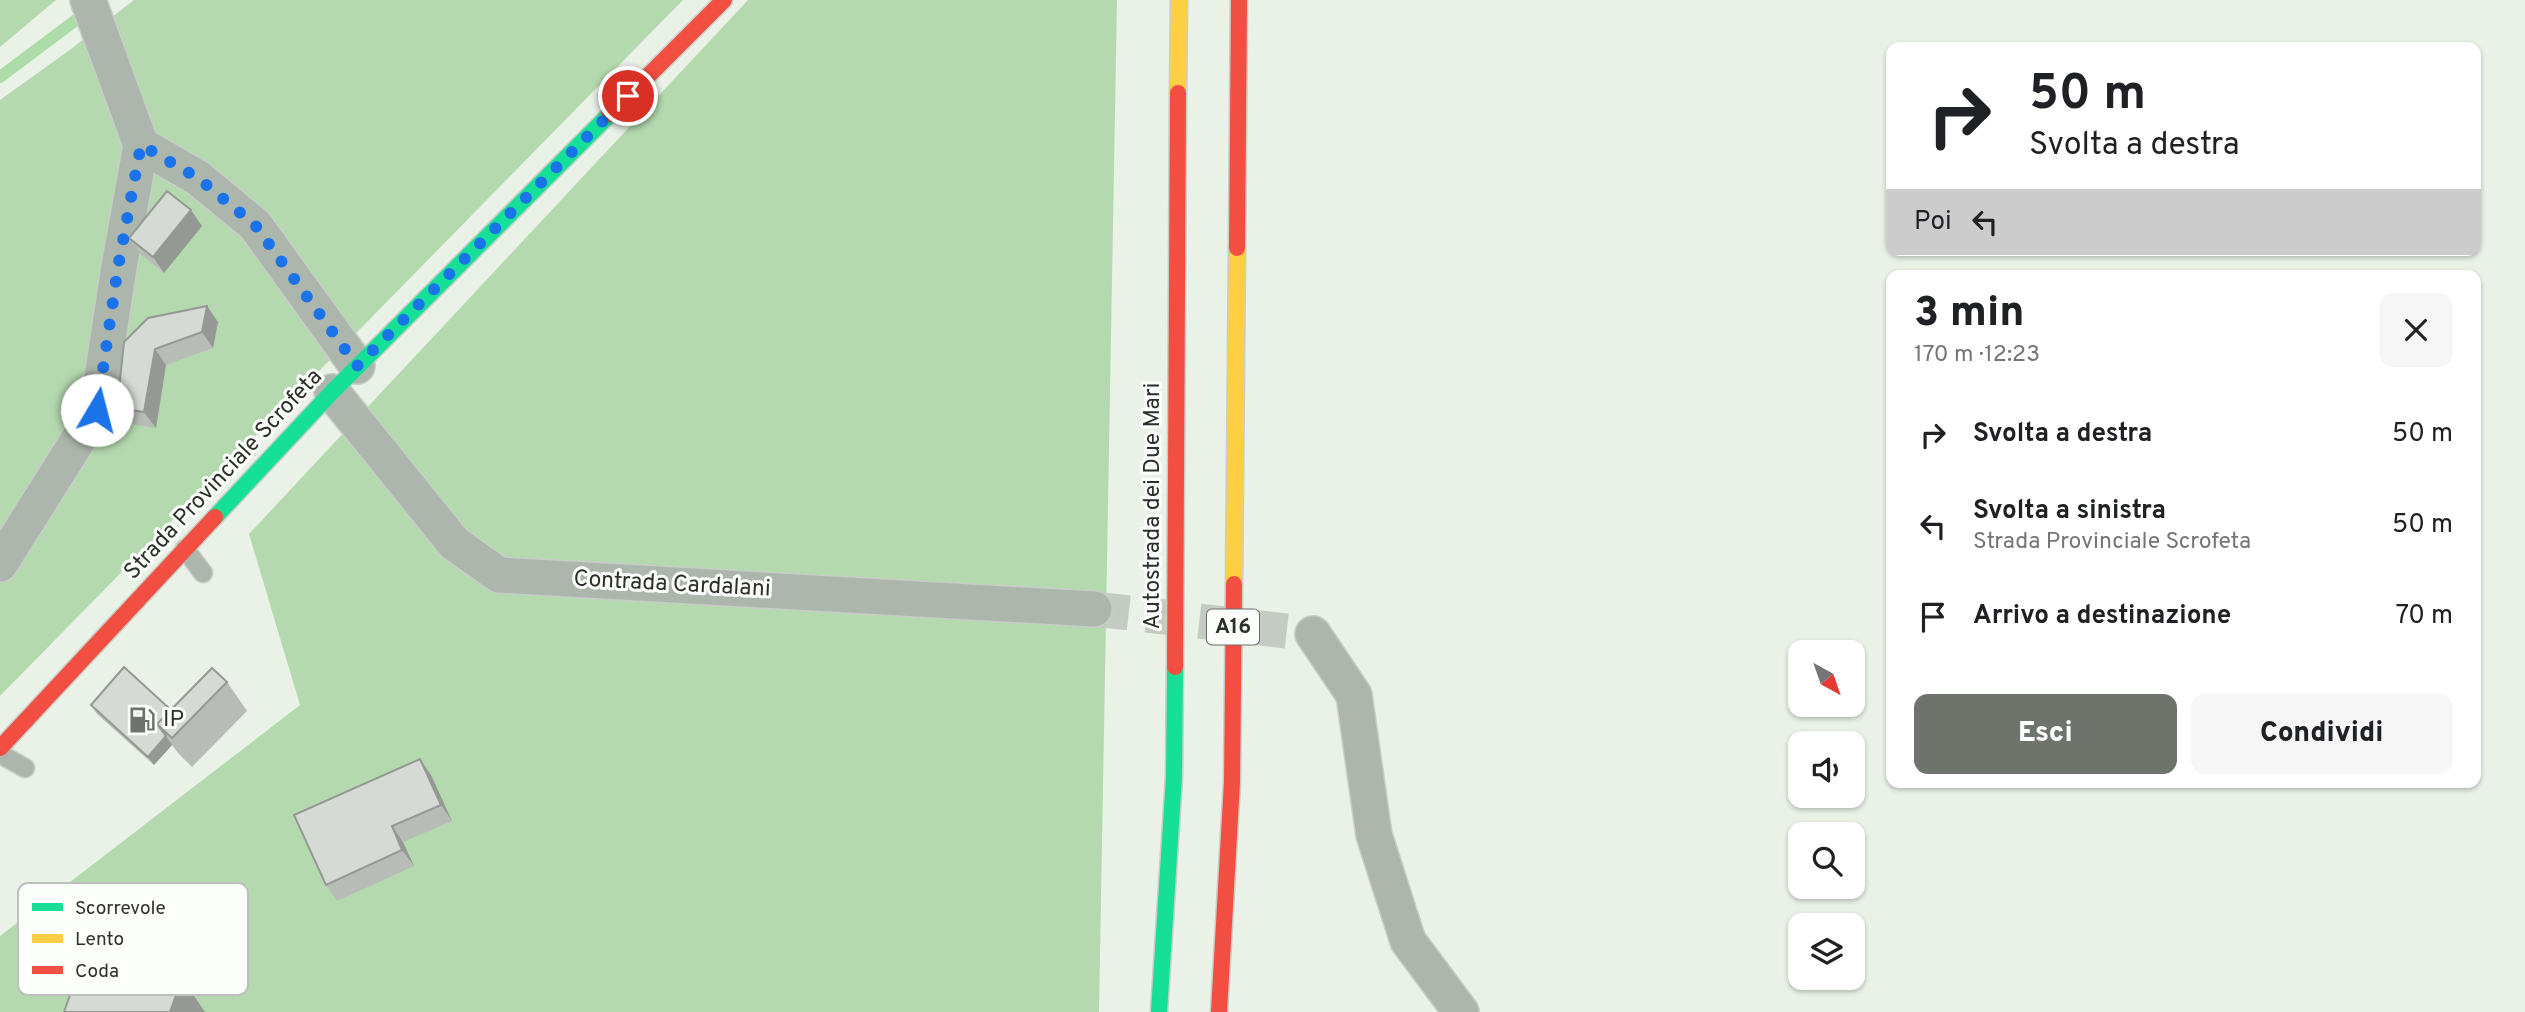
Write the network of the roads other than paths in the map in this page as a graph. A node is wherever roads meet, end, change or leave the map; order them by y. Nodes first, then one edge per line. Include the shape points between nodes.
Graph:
1 (88, 0) edge
2 (724, 0) edge
3 (1179, 0) edge
4 (1239, 0) edge
5 (141, 145) junction
6 (357, 366) junction
7 (332, 392) junction
8 (185, 549) junction
9 (0, 564) edge
10 (203, 573) dead end
11 (1094, 609) tunnel mouth
12 (1313, 634) dead end
13 (0, 748) edge
14 (0, 754) edge
15 (25, 768) dead end
16 (1159, 1012) edge
17 (1219, 1012) edge
18 (1461, 1012) edge

1 - 5 street
2 - 6 main road, Strada Provinciale Scrofeta
3 - 16 main road, Autostrada dei Due Mari / A16 via 1174,778
4 - 17 main road, A16 via 1232,782
5 - 6 street via 198,178 255,225
5 - 9 street via 97,410
6 - 7 main road, Strada Provinciale Scrofeta
7 - 8 main road, Strada Provinciale Scrofeta
7 - 11 street, Contrada Cardalani via 454,543 499,575
8 - 10 lane
8 - 13 main road, Strada Provinciale Scrofeta
12 - 18 street via 1354,695 1374,835 1408,941
14 - 15 lane

